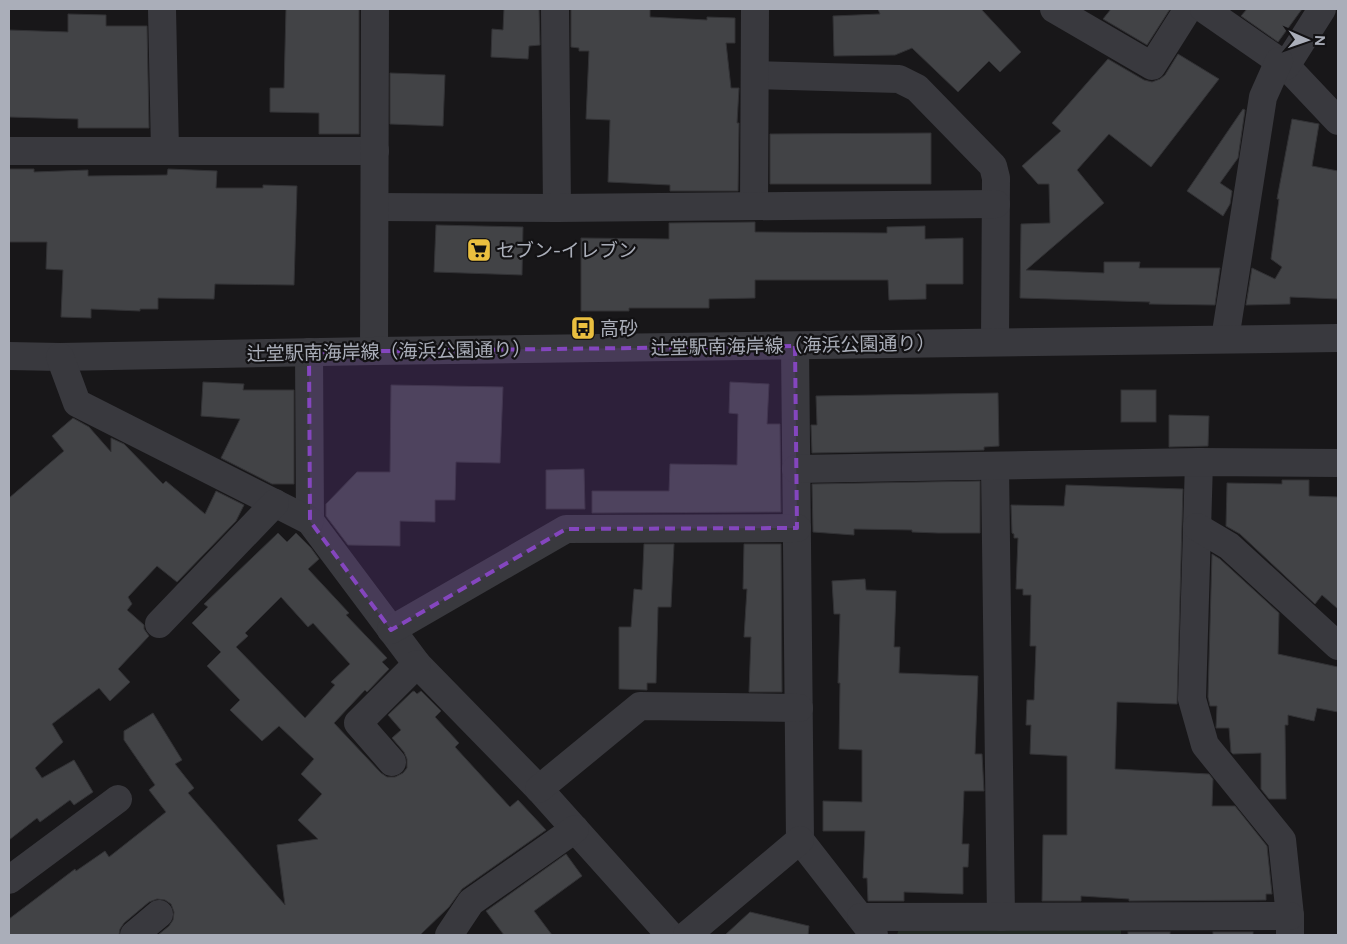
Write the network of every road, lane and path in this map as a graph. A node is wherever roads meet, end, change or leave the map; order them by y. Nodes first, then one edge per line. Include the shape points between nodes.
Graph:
1 (162, 9) edge
2 (375, 9) edge
3 (555, 9) edge
4 (755, 9) edge
5 (1054, 9) edge
6 (1188, 9) edge
7 (1204, 9) edge
8 (1322, 9) edge
9 (1283, 64) junction
10 (755, 75) junction
11 (1338, 120) edge
12 (9, 151) edge
13 (165, 151) junction
14 (375, 151) junction
15 (996, 204) junction
16 (754, 205) junction
17 (375, 207) junction
18 (558, 208) junction
19 (1338, 338) edge
20 (1225, 339) junction
21 (995, 342) junction
22 (795, 346) junction
23 (374, 350) junction
24 (309, 352) junction
25 (9, 356) edge
26 (60, 357) junction
27 (1199, 462) junction
28 (1338, 463) edge
29 (995, 467) junction
30 (796, 469) junction
31 (275, 503) junction
32 (310, 521) junction
33 (1197, 527) junction
34 (797, 528) junction
35 (159, 624) dead end
36 (391, 630) junction
37 (1338, 646) edge
38 (417, 664) junction
39 (799, 708) junction
40 (392, 762) dead end
41 (539, 789) junction
42 (118, 799) dead end
43 (575, 830) junction
44 (800, 840) junction
45 (9, 880) edge
46 (159, 914) dead end
47 (1001, 917) junction
48 (867, 926) edge
49 (1290, 926) edge
50 (460, 929) edge
51 (134, 935) edge
52 (670, 935) edge
53 (687, 935) edge

1 - 13 street
2 - 14 street
3 - 18 street
4 - 10 street
5 - 6 street via 1152,66
7 - 9 street
8 - 9 street
9 - 11 street
9 - 20 street via 1263,97
10 - 15 street via 899,79 917,88 994,166
10 - 16 street
12 - 13 street
13 - 14 street
14 - 17 street
15 - 16 street
15 - 21 street
16 - 18 street
17 - 18 street
17 - 23 street
19 - 20 street, 辻堂駅南海岸線（海浜公園通り）
20 - 21 street, 辻堂駅南海岸線（海浜公園通り）
21 - 22 street, 辻堂駅南海岸線（海浜公園通り）
22 - 23 street, 辻堂駅南海岸線（海浜公園通り）
22 - 30 street
23 - 24 street, 辻堂駅南海岸線（海浜公園通り）
24 - 26 street, 辻堂駅南海岸線（海浜公園通り）
24 - 32 street
25 - 26 street, 辻堂駅南海岸線（海浜公園通り）
26 - 31 street via 77,402
27 - 28 street
27 - 29 street
27 - 33 street
29 - 30 street
29 - 47 street
30 - 34 street
31 - 32 street
31 - 35 street
32 - 36 street
33 - 37 street via 1229,546
33 - 49 street via 1192,699 1205,745 1282,840
34 - 36 street via 566,529
34 - 39 street
36 - 38 street
38 - 40 street via 358,723
38 - 41 street
39 - 41 street via 640,706
39 - 44 street
41 - 43 street
42 - 45 street
43 - 50 street via 471,902
43 - 52 street
44 - 48 street
44 - 53 street
46 - 51 street
47 - 48 street
47 - 49 street

